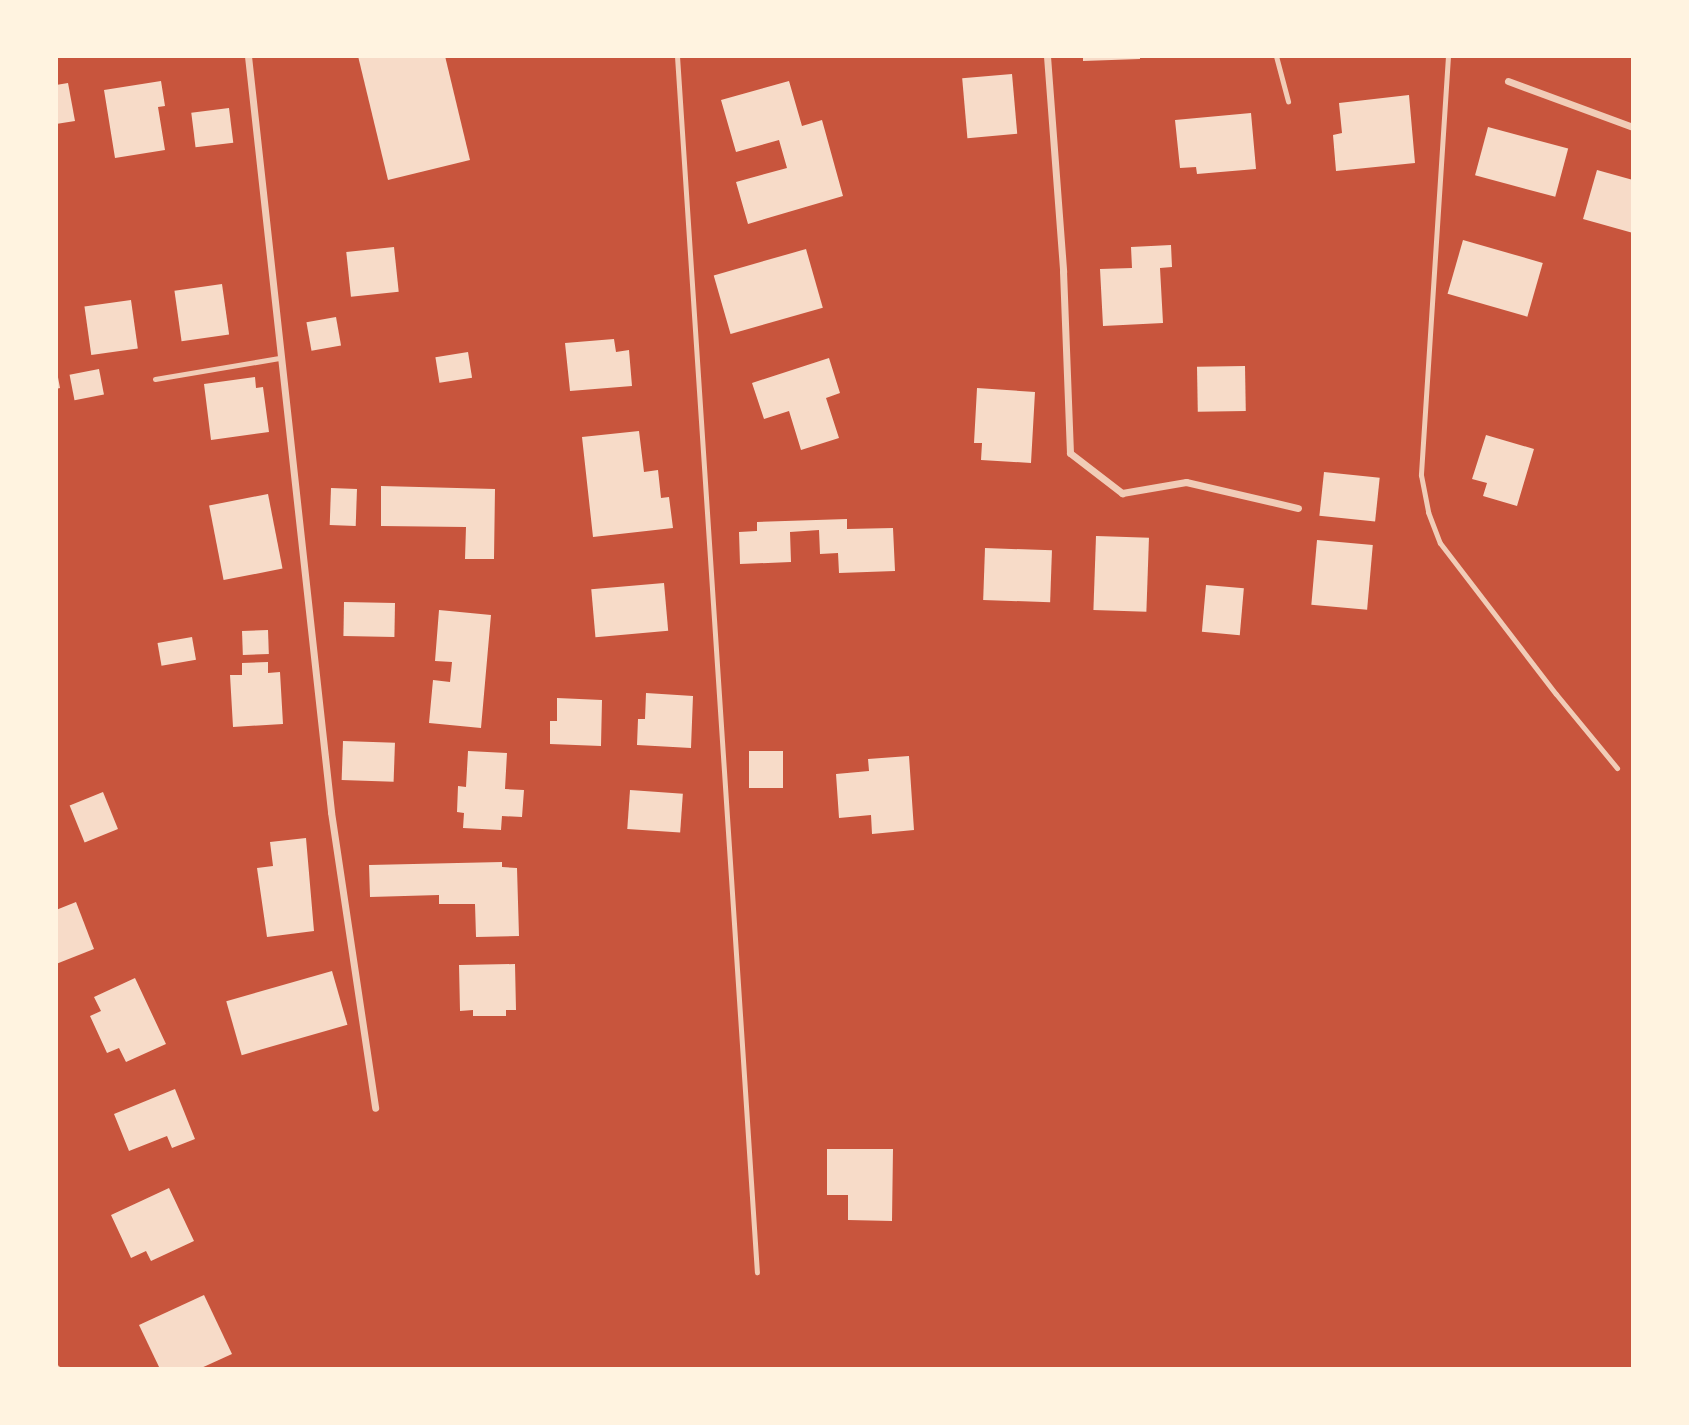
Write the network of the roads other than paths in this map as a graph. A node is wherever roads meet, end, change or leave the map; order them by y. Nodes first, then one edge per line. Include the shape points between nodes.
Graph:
1 (248, 56) edge
2 (677, 56) edge
3 (1047, 56) edge
4 (1276, 56) edge
5 (1448, 56) edge
6 (1508, 81) dead end
7 (1288, 101) dead end
8 (1633, 127) edge
9 (279, 358) junction
10 (155, 379) dead end
11 (1298, 508) dead end
12 (1617, 768) dead end
13 (375, 1108) dead end
14 (757, 1272) dead end

1 - 9 street
2 - 14 lane
3 - 11 street via 1063,271 1070,453 1122,493 1186,482
4 - 7 lane
5 - 12 lane via 1422,475 1428,512 1440,543
6 - 8 street
9 - 10 lane
9 - 13 street via 331,812

